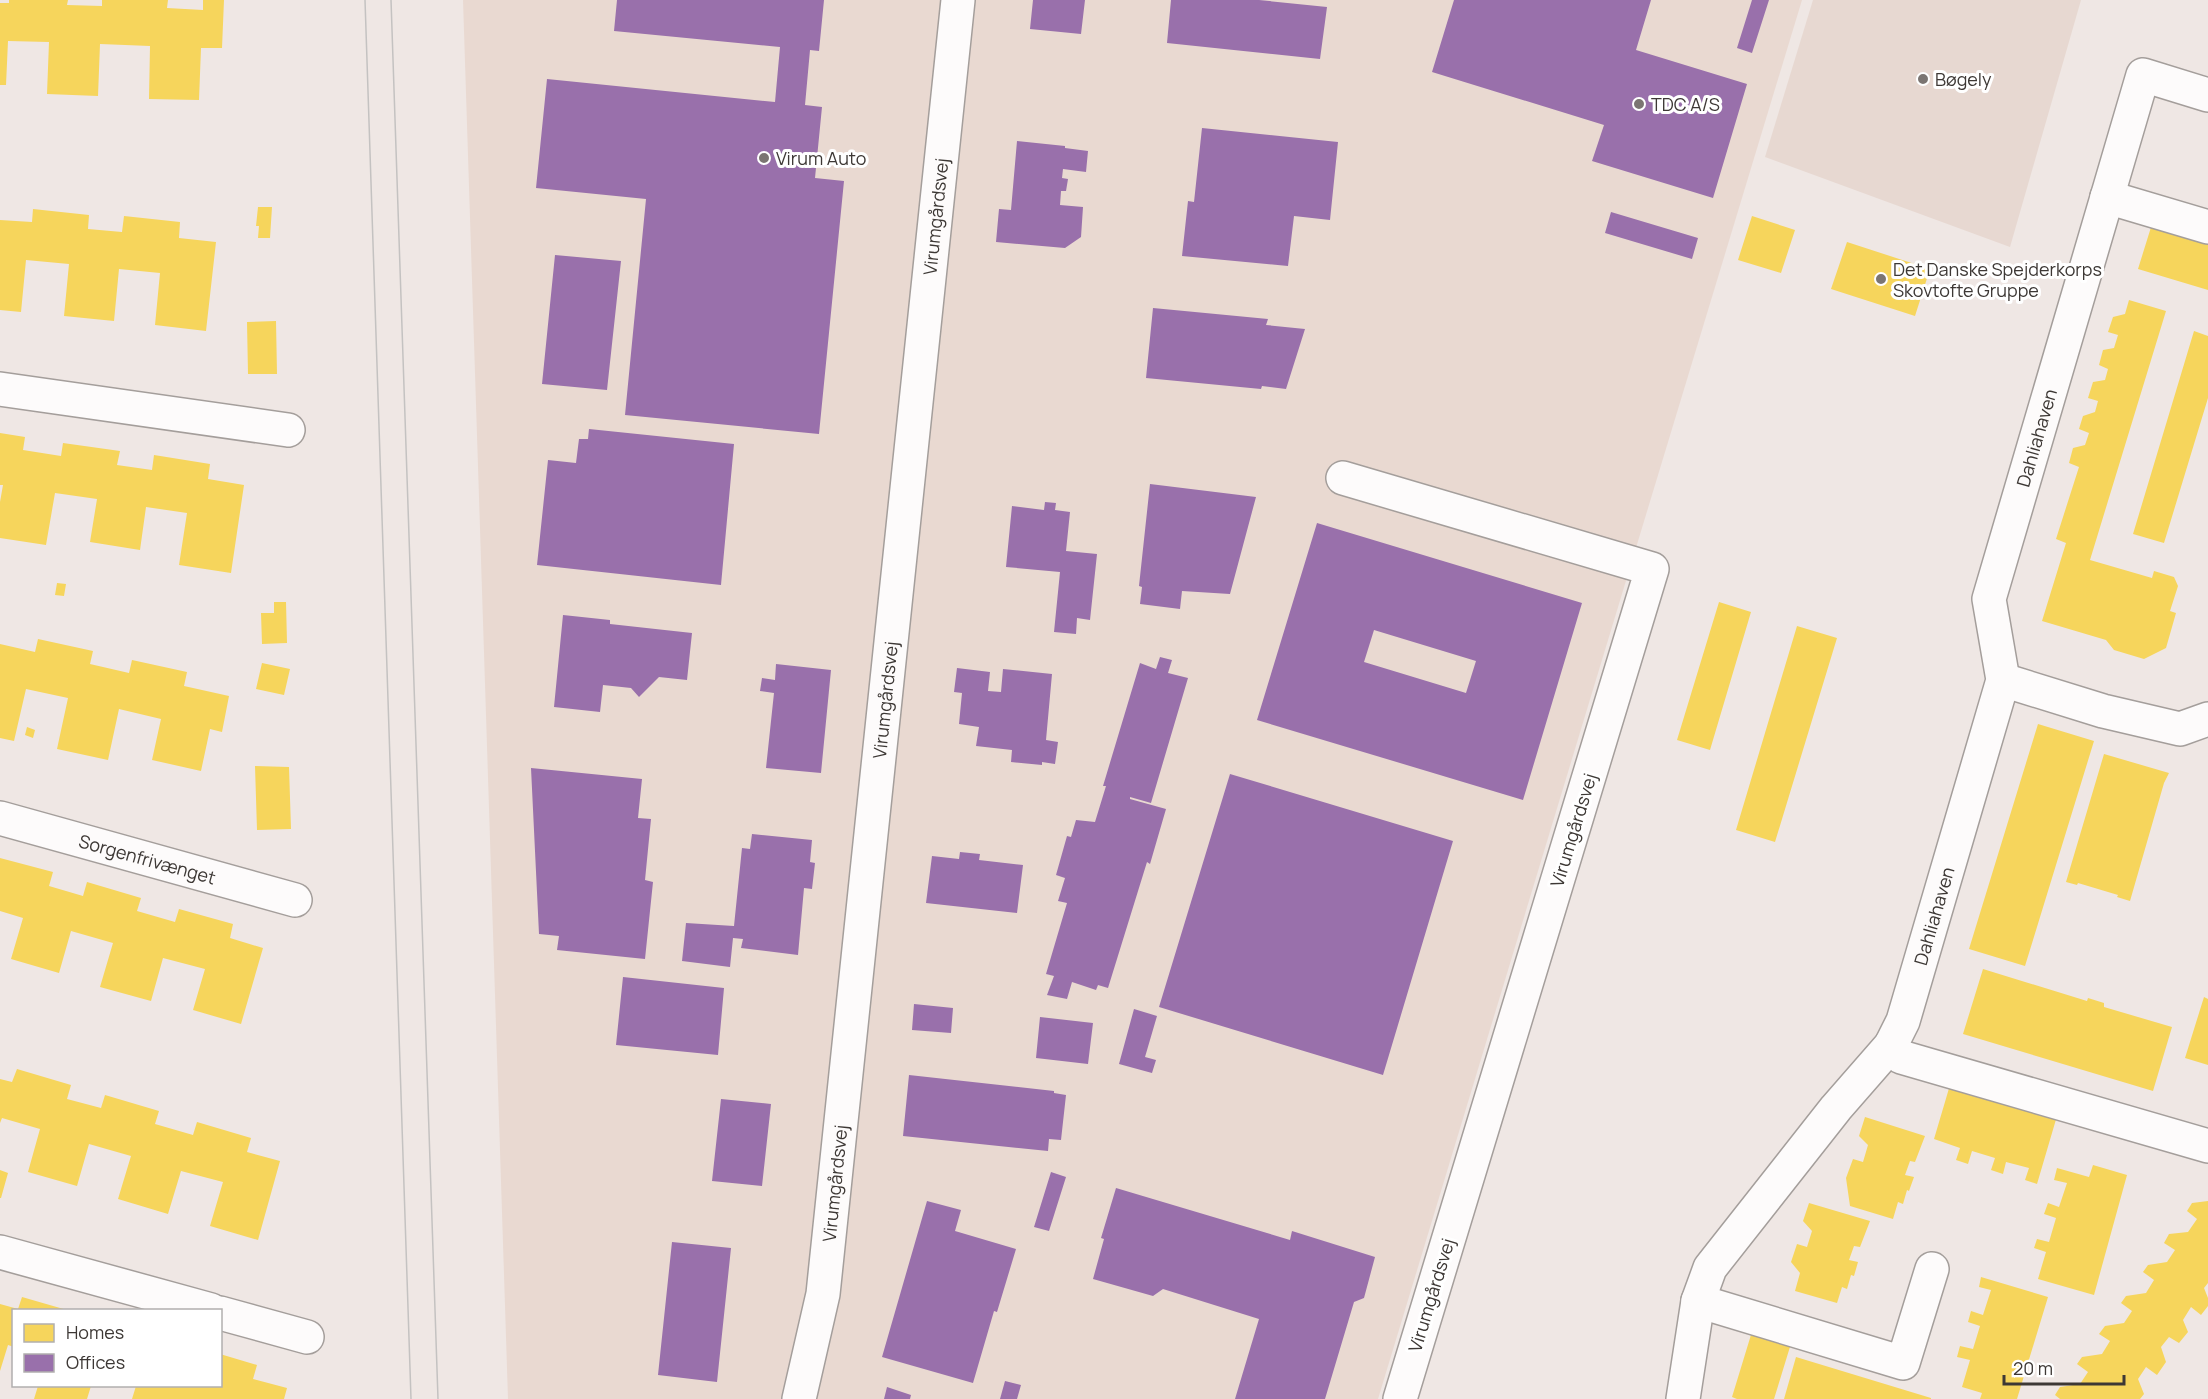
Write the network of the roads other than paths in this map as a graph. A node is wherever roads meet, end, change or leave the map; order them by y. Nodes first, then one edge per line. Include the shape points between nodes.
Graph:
1 (958, 0) edge
2 (2208, 95) edge
3 (2107, 197) junction
4 (2208, 227) edge
5 (0, 389) edge
6 (288, 430) dead end
7 (1343, 478) dead end
8 (2003, 680) junction
9 (2208, 719) edge
10 (0, 818) edge
11 (295, 900) dead end
12 (1891, 1045) junction
13 (2208, 1146) edge
14 (0, 1252) edge
15 (1932, 1269) dead end
16 (1698, 1301) junction
17 (204, 1309) edge
18 (222, 1314) edge
19 (307, 1337) dead end
20 (799, 1399) edge
21 (1400, 1399) edge
22 (1683, 1399) edge

1 - 20 street, Virumgårdsvej via 825,1283
2 - 3 street, Dahliahaven via 2143,75
3 - 4 street
3 - 8 street, Dahliahaven via 1989,599
5 - 6 street
7 - 21 street, Virumgårdsvej via 1652,569
8 - 9 street via 2103,711 2180,729
8 - 12 street, Dahliahaven via 1903,1021
10 - 11 street, Sorgenfrivænget
12 - 13 street via 1901,1057
12 - 16 street, Dahliahaven via 1836,1108 1710,1268
14 - 17 street
15 - 16 street via 1903,1363
16 - 22 street, Dahliahaven
18 - 19 street

